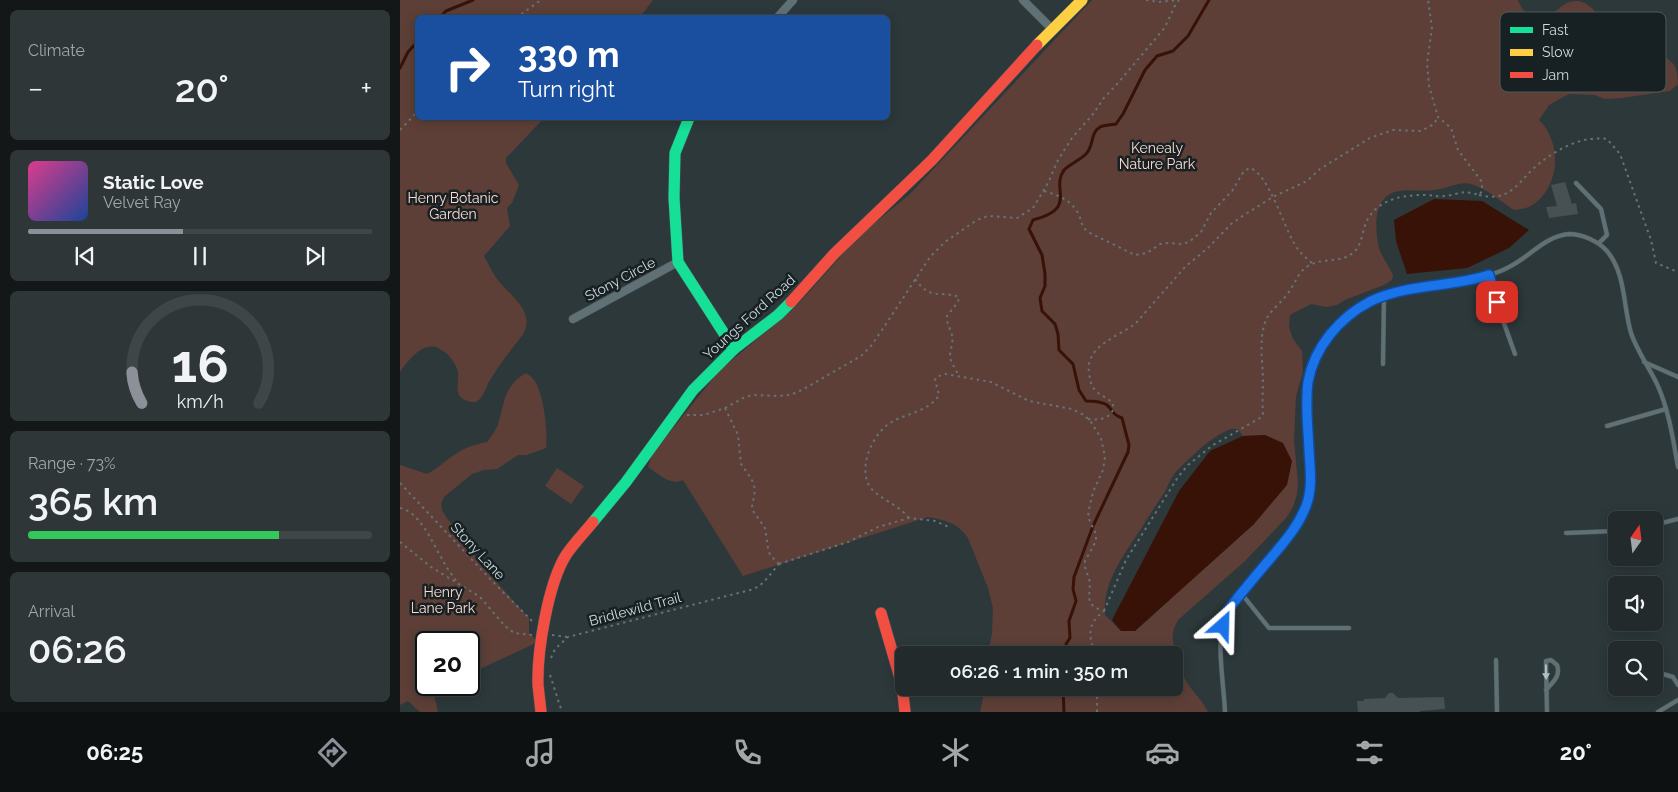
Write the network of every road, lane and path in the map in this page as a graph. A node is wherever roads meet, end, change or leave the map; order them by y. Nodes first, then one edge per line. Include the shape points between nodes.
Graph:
1 (541, 0) edge
2 (794, 0) edge
3 (1022, 0) edge
4 (1082, 0) edge
5 (1146, 0) edge
6 (1179, 0) edge
7 (1428, 0) edge
8 (520, 15) edge
9 (780, 15) edge
10 (1052, 29) junction
11 (415, 114) edge
12 (1438, 117) junction
13 (688, 120) edge
14 (400, 130) edge
15 (1576, 183) dead end
16 (1044, 191) junction
17 (1479, 195) junction
18 (1272, 196) junction
19 (1599, 243) junction
20 (678, 262) junction
21 (1312, 263) junction
22 (1678, 272) edge
23 (1489, 275) junction
24 (915, 279) junction
25 (1384, 297) junction
26 (573, 319) dead end
27 (734, 349) junction
28 (1515, 354) dead end
29 (1644, 362) junction
30 (1383, 364) dead end
31 (959, 376) junction
32 (1678, 377) edge
33 (725, 408) junction
34 (1666, 410) junction
35 (675, 414) junction
36 (1088, 419) junction
37 (1607, 426) dead end
38 (1678, 467) edge
39 (400, 483) edge
40 (400, 508) edge
41 (909, 518) junction
42 (1678, 519) edge
43 (1663, 522) edge
44 (951, 528) dead end
45 (1608, 531) edge
46 (1566, 533) dead end
47 (400, 542) edge
48 (778, 564) junction
49 (458, 584) junction
50 (1241, 593) junction
51 (1104, 611) junction
52 (880, 613) dead end
53 (1349, 628) dead end
54 (542, 632) junction
55 (560, 636) dead end
56 (568, 637) junction
57 (1093, 646) edge
58 (550, 659) dead end
59 (1496, 660) dead end
60 (1678, 672) edge
61 (550, 674) dead end
62 (1663, 674) dead end
63 (1673, 677) junction
64 (1678, 685) edge
65 (1546, 690) junction
66 (1098, 696) edge
67 (1678, 700) edge
68 (541, 712) edge
69 (562, 712) edge
70 (905, 712) edge
71 (1097, 712) edge
72 (1225, 712) edge
73 (1497, 712) edge
74 (1547, 712) edge
75 (1658, 712) edge

1 - 8 path
2 - 9 street
3 - 10 street
4 - 10 street, Youngs Ford Road
5 - 6 path
6 - 16 path via 1154,42 1064,149
7 - 12 path via 1432,28 1428,86
10 - 27 street, Youngs Ford Road via 932,160 834,254 778,315
11 - 14 path
12 - 17 path via 1452,128 1458,150 1479,176 1483,186
12 - 18 path via 1434,124 1421,131 1393,130 1370,138 1320,169 1307,181
13 - 20 street via 675,153
15 - 19 lane via 1601,209 1607,235
16 - 18 path via 1070,202 1088,232 1135,255 1147,253 1160,244 1182,244 1196,238 1211,213 1232,191 1247,168 1259,173
16 - 24 path via 1024,215 1017,218 988,216 959,232 930,257
17 - 21 path via 1463,192 1394,199 1369,216 1353,253 1335,260
17 - 22 path via 1500,197 1515,189 1555,151 1595,138 1607,139 1620,154 1656,263
18 - 21 path via 1293,242
18 - 36 path via 1231,224 1193,259 1128,330 1097,349 1088,367 1090,382 1098,393 1112,402 1114,408 1102,419
19 - 23 lane via 1573,234 1558,235 1516,263
19 - 29 lane via 1619,275 1631,332
20 - 26 street, Stony Circle
20 - 27 street
21 - 51 path via 1301,271 1284,300 1266,318 1261,354 1263,415 1213,445 1178,477 1126,560
23 - 25 lane via 1459,283 1414,288
23 - 28 lane
24 - 31 path via 929,292 959,297 947,316 954,338 951,361
24 - 33 path via 861,356 796,392 777,396 752,395
25 - 30 lane
25 - 50 lane via 1354,312 1336,327 1314,361 1308,381 1311,484 1306,505 1297,526
27 - 35 street, Youngs Ford Road via 693,390
29 - 32 lane
29 - 34 lane via 1657,384
31 - 36 path via 991,382 1029,401 1072,409
31 - 41 path via 945,374 936,377 937,398 887,425 865,462 864,471 872,489 897,505
33 - 35 path via 704,415
33 - 48 path via 738,435 741,464 754,486 753,511 765,528 770,555
34 - 37 lane
34 - 38 lane
35 - 54 street, Youngs Ford Road via 568,554 553,586
36 - 51 path via 1104,446 1105,457 1089,510 1088,517 1096,541 1085,567 1090,582 1091,604
39 - 54 path, Stony Lane
40 - 49 path via 406,509 427,532
41 - 44 path via 935,521
41 - 48 path
42 - 43 lane
45 - 46 lane
47 - 49 path
48 - 56 path, Bridlewild Trail via 754,589
49 - 54 path via 480,597 514,633
50 - 53 lane via 1269,628
50 - 72 lane via 1225,615 1221,636
51 - 57 path via 1091,625
52 - 70 street via 902,686
54 - 68 street, Youngs Ford Road via 538,684
55 - 56 path
56 - 58 path
59 - 73 lane
60 - 63 lane
61 - 69 path
62 - 63 lane
63 - 64 lane
65 -> 65 lane via 1559,672 1551,660 1546,661
65 - 74 lane
66 - 71 path
67 - 75 lane

